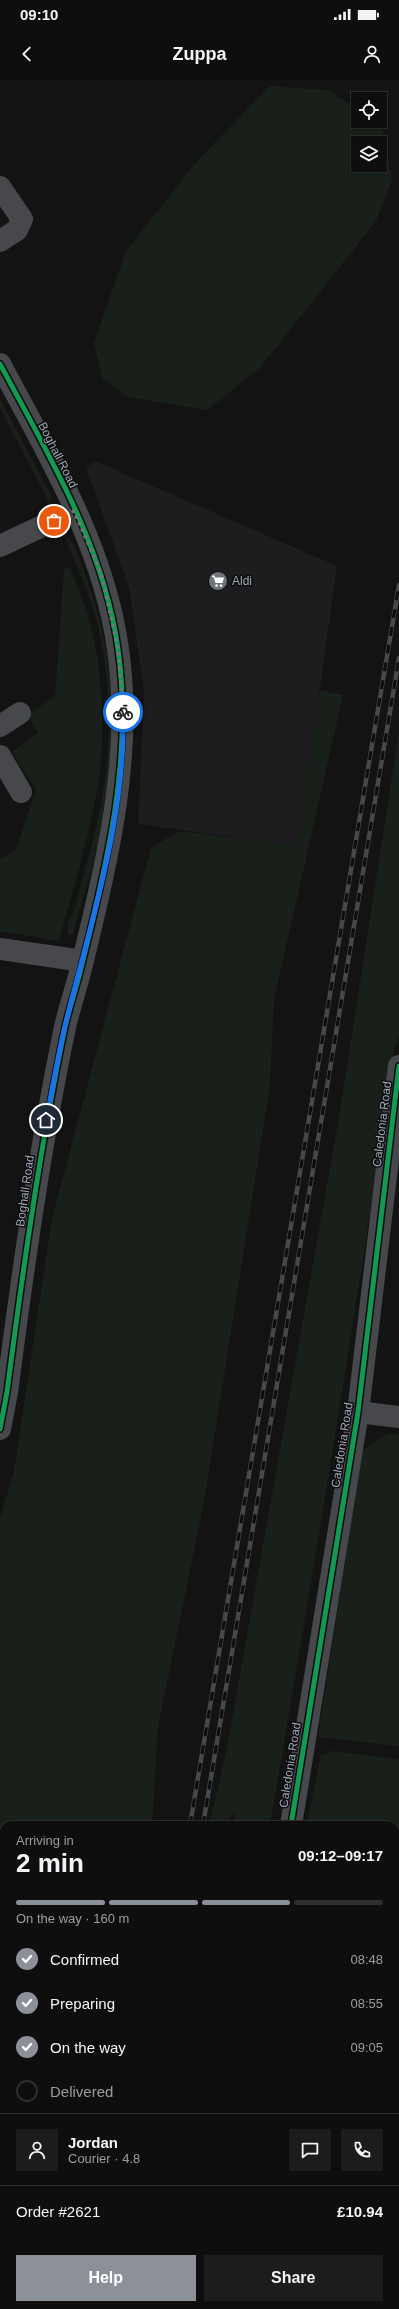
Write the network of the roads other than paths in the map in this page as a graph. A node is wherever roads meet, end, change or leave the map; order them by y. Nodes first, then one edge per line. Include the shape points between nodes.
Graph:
1 (0, 187) edge
2 (0, 241) edge
3 (0, 364) edge
4 (74, 511) junction
5 (0, 546) edge
6 (20, 713) dead end
7 (0, 726) edge
8 (0, 756) edge
9 (21, 792) dead end
10 (0, 949) edge
11 (83, 961) junction
12 (399, 1066) edge
13 (358, 1412) junction
14 (399, 1417) edge
15 (0, 1429) edge
16 (292, 1821) edge

1 - 2 street via 22,219 17,230
3 - 4 street, Boghall Road
4 - 5 street
4 - 11 street, Boghall Road via 101,573 109,607 118,648 123,722 110,836
6 - 7 street
8 - 9 street
10 - 11 street
11 - 15 street, Boghall Road via 66,1022 43,1134 8,1392
12 - 13 street, Caledonia Road
13 - 14 street
13 - 16 street, Caledonia Road

